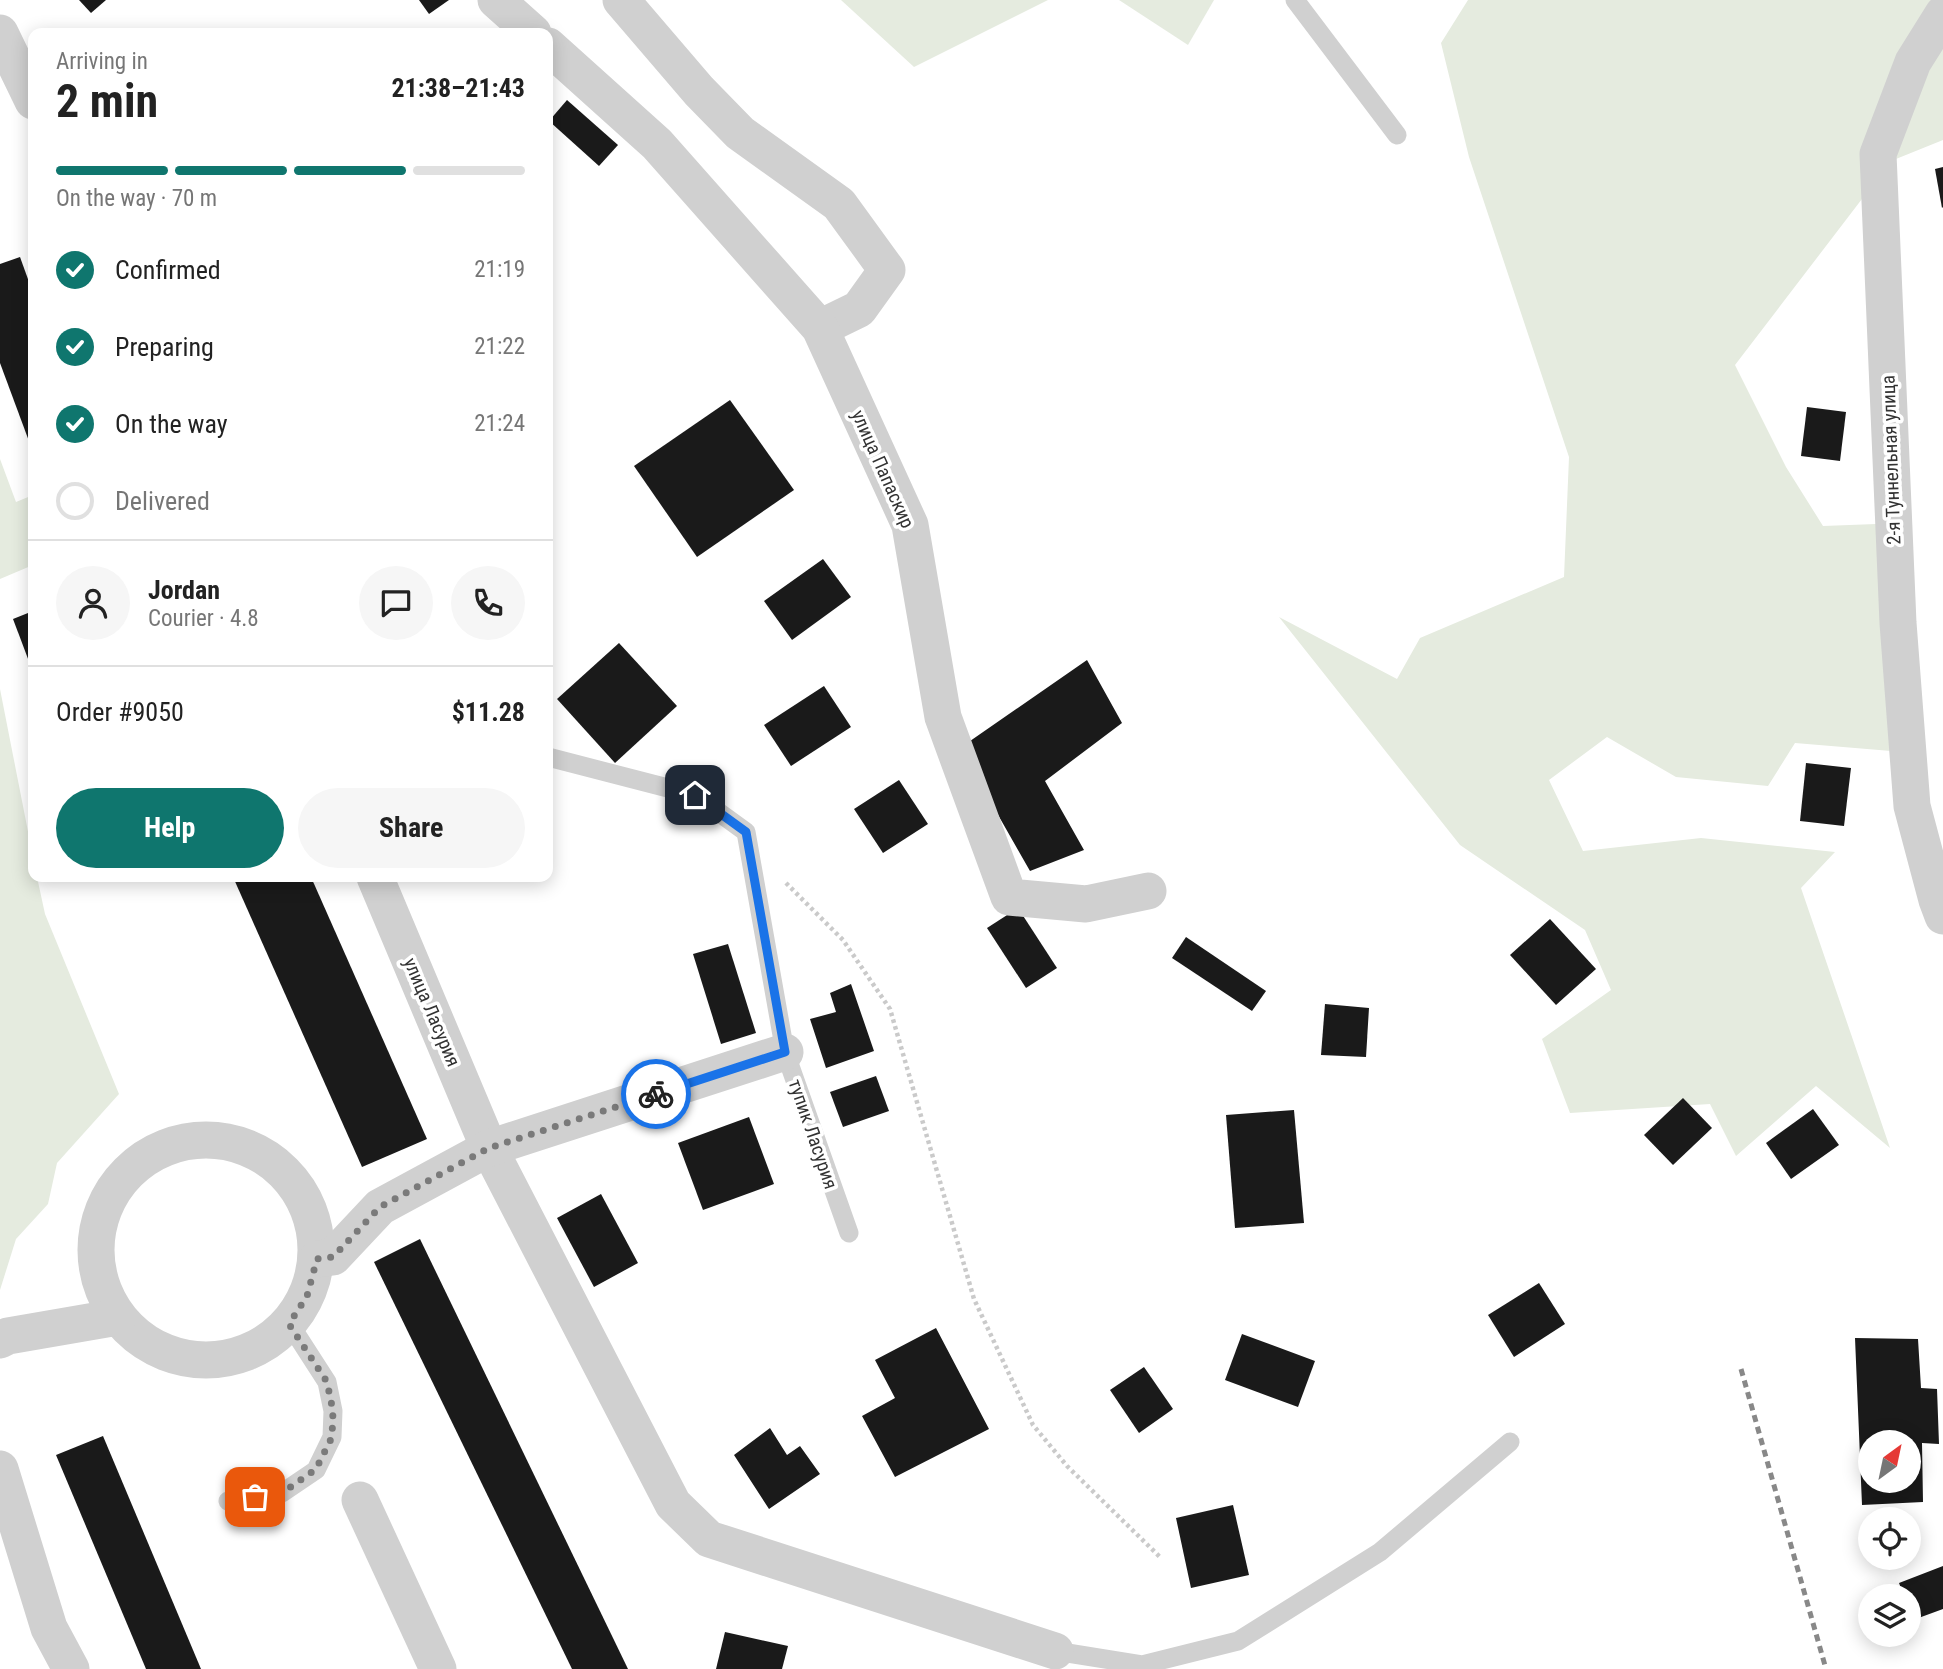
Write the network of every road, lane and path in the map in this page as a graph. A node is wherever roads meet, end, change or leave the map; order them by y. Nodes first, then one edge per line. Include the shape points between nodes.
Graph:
1 (496, 0) edge
2 (621, 0) edge
3 (1295, 0) edge
4 (1943, 13) edge
5 (527, 28) edge
6 (0, 33) edge
7 (553, 50) edge
8 (28, 91) edge
9 (1396, 135) dead end
10 (820, 328) junction
11 (553, 758) edge
12 (782, 879) dead end
13 (377, 882) edge
14 (1148, 891) dead end
15 (1943, 916) edge
16 (785, 1052) junction
17 (489, 1148) junction
18 (849, 1233) dead end
19 (317, 1259) junction
20 (118, 1317) junction
21 (289, 1324) junction
22 (0, 1340) edge
23 (1510, 1442) dead end
24 (0, 1469) edge
25 (360, 1500) dead end
26 (228, 1501) dead end
27 (1161, 1558) dead end
28 (1055, 1651) joint
29 (71, 1669) edge
30 (438, 1669) edge

1 - 5 street
2 - 10 street via 740,133 839,204 887,270 859,309
3 - 9 lane
4 - 15 street, 2-я Туннельная улица via 1913,62 1878,154 1898,623 1912,806
6 - 8 street
7 - 10 street, улица Папаскир via 657,144
10 - 14 street, улица Папаскир via 910,525 943,717 1009,897 1086,904
11 - 16 lane, тупик Ласурия via 695,795 746,832
12 - 27 path via 843,940 890,1009 974,1299 1033,1425 1067,1466
13 - 17 street, улица Ласурия
16 - 17 street
16 - 18 lane, тупик Ласурия
17 - 19 street via 380,1207 333,1257
17 - 28 street, улица Ласурия via 673,1504 709,1539
19 - 20 street via 314,1224 300,1191 276,1165 245,1147 210,1139 175,1144 143,1159 126,1175 100,1215 95,1251 101,1285
19 - 21 street via 307,1296
20 - 21 street via 146,1343 181,1358 219,1360 255,1350
20 - 22 street
21 - 26 lane via 327,1382 332,1437 316,1469 282,1493
23 - 28 lane via 1380,1552 1238,1641 1142,1665
24 - 29 street via 49,1628
25 - 30 street

